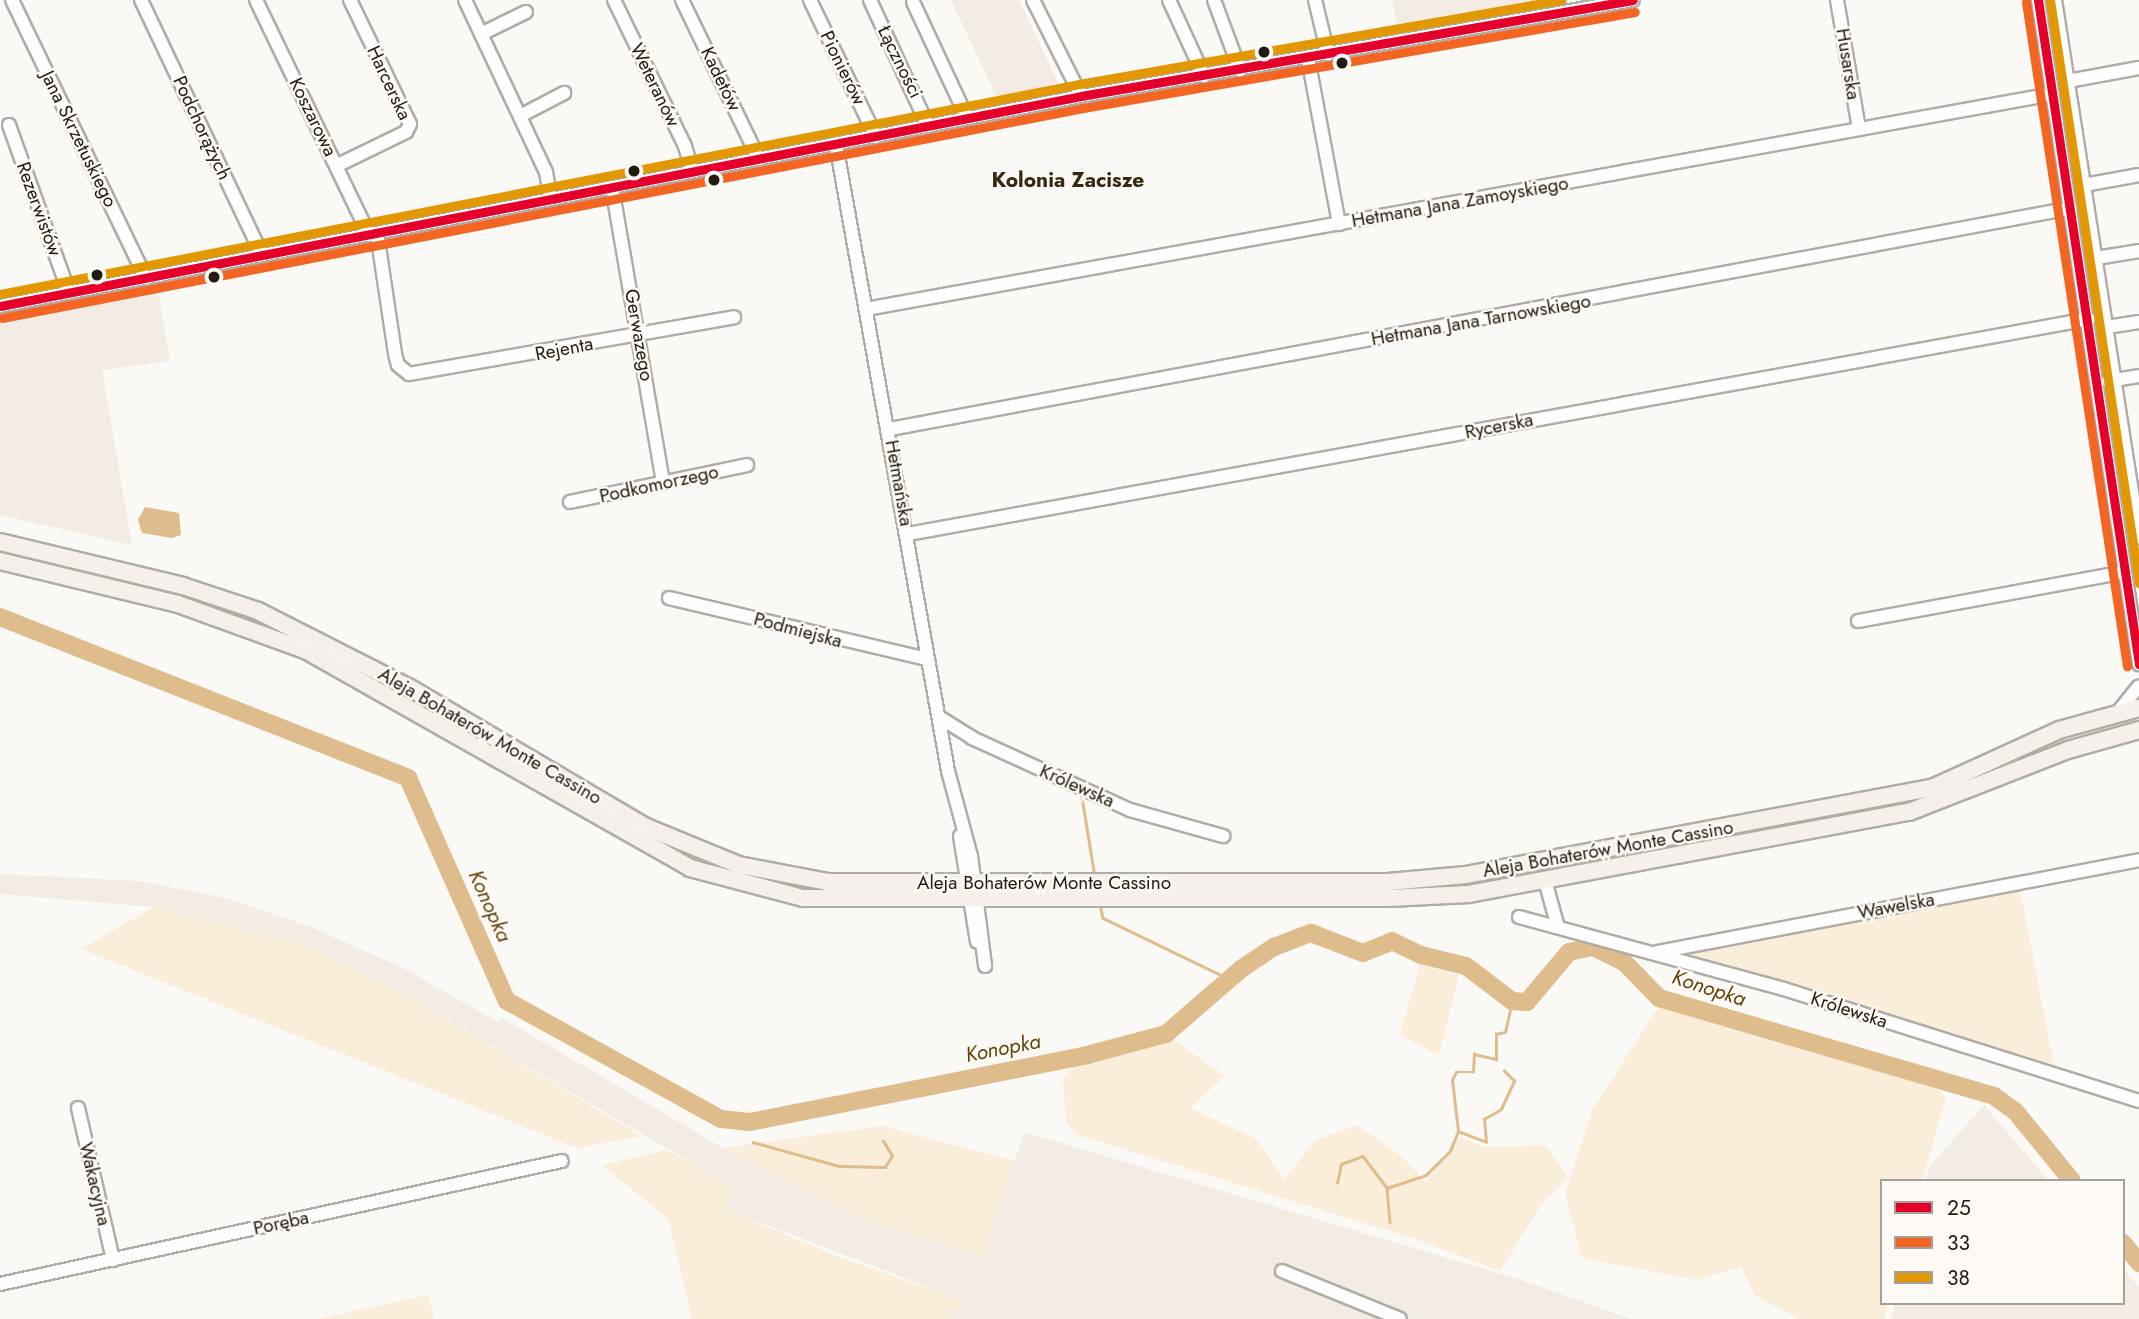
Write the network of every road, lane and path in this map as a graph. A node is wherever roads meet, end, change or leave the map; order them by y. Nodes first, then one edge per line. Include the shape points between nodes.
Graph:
1 (12, 0) edge
2 (141, 0) edge
3 (256, 0) edge
4 (350, 0) edge
5 (465, 0) edge
6 (614, 0) edge
7 (682, 0) edge
8 (810, 0) edge
9 (870, 0) edge
10 (1033, 0) edge
11 (1168, 0) edge
12 (1214, 0) edge
13 (1315, 0) edge
14 (1633, 0) edge
15 (1837, 0) edge
16 (2038, 0) edge
17 (2055, 0) edge
18 (913, 2) dead end
19 (526, 12) dead end
20 (481, 34) junction
21 (1328, 54) junction
22 (1308, 58) junction
23 (2139, 68) edge
24 (1240, 70) junction
25 (1204, 76) junction
26 (2068, 81) junction
27 (564, 93) dead end
28 (2053, 94) junction
29 (1081, 96) junction
30 (520, 116) junction
31 (967, 118) junction
32 (9, 125) dead end
33 (928, 126) junction
34 (1859, 129) junction
35 (876, 137) junction
36 (836, 144) junction
37 (759, 159) junction
38 (336, 166) junction
39 (692, 172) junction
40 (2139, 175) edge
41 (2084, 185) junction
42 (612, 187) junction
43 (551, 199) junction
44 (2071, 208) junction
45 (1339, 224) junction
46 (373, 234) junction
47 (2139, 251) edge
48 (262, 255) junction
49 (2096, 258) junction
50 (146, 278) junction
51 (68, 293) junction
52 (0, 306) edge
53 (866, 309) junction
54 (734, 317) dead end
55 (2089, 319) junction
56 (2139, 322) edge
57 (2107, 327) junction
58 (639, 335) junction
59 (398, 365) joint
60 (2139, 376) edge
61 (2114, 380) junction
62 (2099, 383) junction
63 (890, 429) junction
64 (747, 465) dead end
65 (663, 483) junction
66 (570, 502) dead end
67 (908, 534) junction
68 (2139, 537) edge
69 (0, 542) edge
70 (0, 561) edge
71 (2124, 572) junction
72 (669, 598) dead end
73 (1858, 621) dead end
74 (928, 659) junction
75 (2139, 664) edge
76 (2139, 686) edge
77 (2139, 708) edge
78 (2115, 714) junction
79 (939, 717) junction
80 (2139, 730) edge
81 (2120, 735) junction
82 (2139, 743) edge
83 (1223, 836) dead end
84 (2139, 860) edge
85 (1545, 880) junction
86 (970, 891) junction
87 (1519, 917) dead end
88 (1557, 923) junction
89 (1654, 952) junction
90 (2139, 1101) edge
91 (78, 1108) dead end
92 (562, 1161) dead end
93 (113, 1260) junction
94 (1282, 1271) dead end
95 (0, 1284) edge
96 (1400, 1319) edge

1 - 50 street, Jana Skrzetuskiego
2 - 48 street, Podchorążych
3 - 38 street, Koszarowa
4 - 38 street, Harcerska via 410,124 406,132
5 - 20 street
6 - 39 street, Weteranów via 685,146
7 - 37 street, Kadetów
8 - 35 street, Pionierów
9 - 33 street, Łączności
10 - 29 street
11 - 25 street
12 - 24 street
13 - 21 street
14 - 21 street
15 - 34 street, Husarska
16 - 28 street
17 - 26 street
18 - 31 street
19 - 20 street
20 - 30 street
21 - 22 street
22 - 24 street
22 - 45 street
23 - 26 street
24 - 25 street
25 - 29 street
26 - 41 street
27 - 30 street
28 - 34 street, Hetmana Jana Zamoyskiego
28 - 44 street
29 - 31 street
30 - 43 street via 546,172
31 - 33 street
32 - 51 street, Rezerwistów
33 - 35 street
34 - 45 street, Hetmana Jana Zamoyskiego
35 - 36 street
36 - 37 street
36 - 53 street, Hetmańska
37 - 39 street
38 - 46 street, Koszarowa
39 - 42 street
40 - 41 street
41 - 49 street
42 - 43 street
42 - 58 street, Gerwazego
43 - 46 street
44 - 55 street
44 - 63 street, Hetmana Jana Tarnowskiego
45 - 53 street, Hetmana Jana Zamoyskiego
46 - 48 street
46 - 59 street, Koszarowa
47 - 49 street
48 - 50 street
49 - 57 street
50 - 51 street
51 - 52 street
53 - 63 street, Hetmańska
54 - 58 street, Rejenta
55 - 62 street
55 - 67 street, Rycerska
56 - 57 street
57 - 61 street
58 - 59 street, Rejenta via 416,375
58 - 65 street, Gerwazego
60 - 61 street
61 - 62 street
61 - 68 street
62 - 71 street
63 - 67 street, Hetmańska
64 - 65 street, Podkomorzego
65 - 66 street, Podkomorzego
67 - 74 street, Hetmańska
69 - 86 main road, Aleja Bohaterów Monte Cassino via 183,586 314,636 646,827 697,851 782,876
70 - 86 main road, Aleja Bohaterów Monte Cassino via 178,604 307,651 690,868 803,898
71 - 73 street
71 - 75 street
72 - 74 street, Podmiejska
74 - 79 street, Hetmańska
76 - 78 street
77 - 78 main road, Aleja Bohaterów Monte Cassino
78 - 86 main road, Aleja Bohaterów Monte Cassino via 2059,730 1934,787 1466,876 1388,882 1094,881
79 - 83 street, Królewska via 972,738 1130,810
79 - 86 street, Hetmańska
80 - 81 main road, Aleja Bohaterów Monte Cassino
81 - 82 main road
81 - 85 main road, Aleja Bohaterów Monte Cassino via 2068,750 1909,812
84 - 89 street, Wawelska
85 - 86 main road, Aleja Bohaterów Monte Cassino via 1469,894 1389,898 1100,900
85 - 88 street
87 - 88 street, Królewska
88 - 89 street, Królewska
89 - 90 street, Królewska
91 - 93 street, Wakacyjna
92 - 93 street, Poręba
93 - 95 street, Poręba
94 - 96 street

